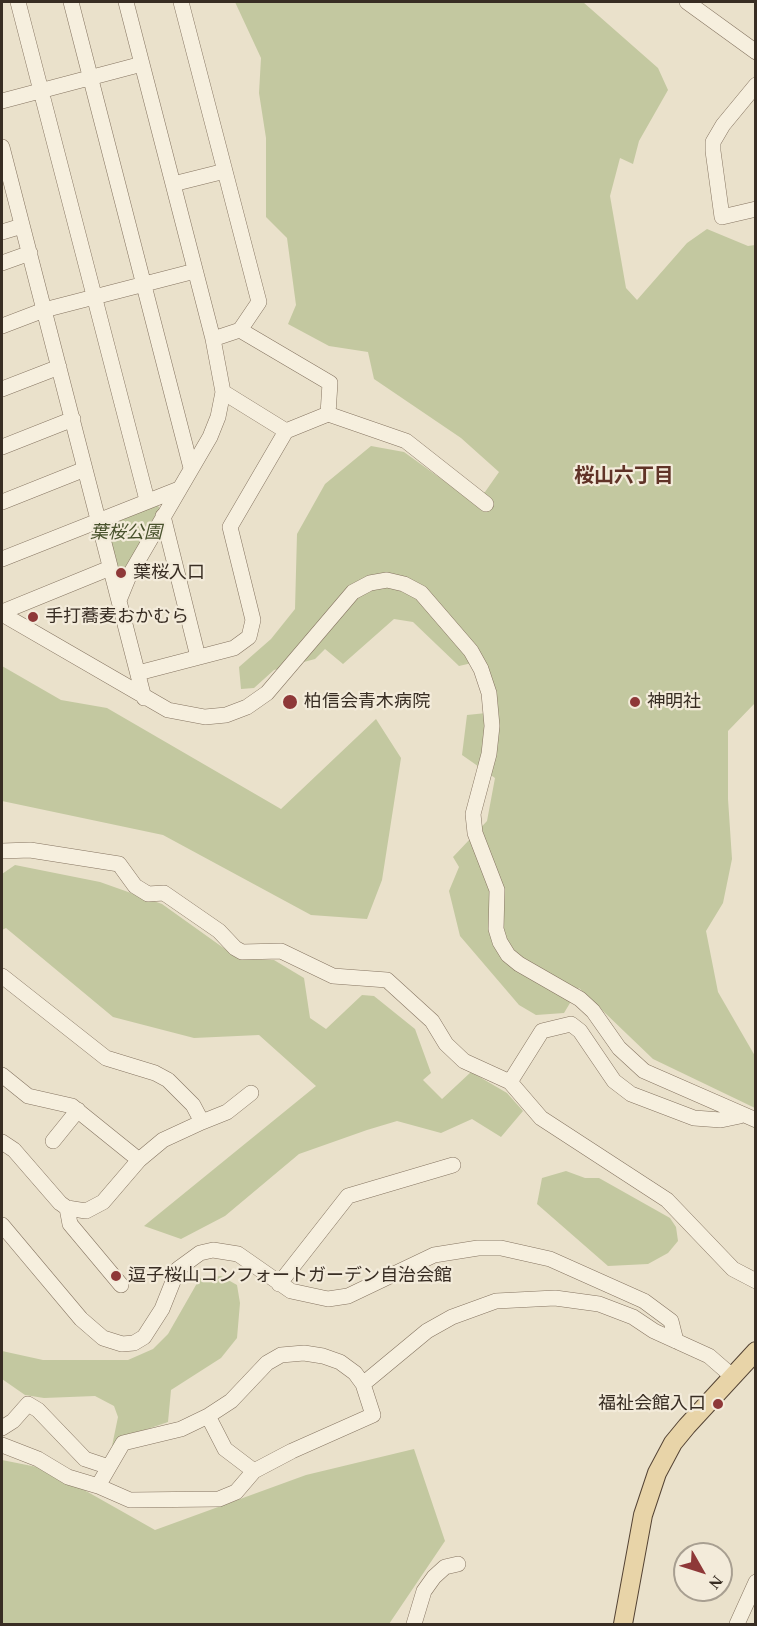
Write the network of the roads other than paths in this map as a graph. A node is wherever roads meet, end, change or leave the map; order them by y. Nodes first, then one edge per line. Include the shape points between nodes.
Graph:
1 (18, 2) edge
2 (71, 2) edge
3 (126, 2) edge
4 (182, 2) edge
5 (687, 2) edge
6 (756, 52) edge
7 (142, 64) junction
8 (90, 78) junction
9 (756, 85) edge
10 (41, 91) junction
11 (2, 101) edge
12 (2, 147) edge
13 (225, 171) junction
14 (173, 184) junction
15 (8, 198) edge
16 (756, 209) edge
17 (22, 226) junction
18 (2, 232) edge
19 (30, 253) junction
20 (2, 263) edge
21 (195, 271) junction
22 (144, 285) junction
23 (94, 297) junction
24 (44, 310) junction
25 (2, 326) edge
26 (240, 330) junction
27 (213, 339) junction
28 (59, 367) junction
29 (2, 390) edge
30 (223, 392) junction
31 (328, 414) junction
32 (73, 419) junction
33 (286, 430) junction
34 (2, 447) edge
35 (191, 468) junction
36 (86, 469) junction
37 (178, 489) junction
38 (147, 500) junction
39 (2, 502) edge
40 (486, 504) dead end
41 (163, 516) junction
42 (98, 520) junction
43 (2, 559) edge
44 (110, 568) junction
45 (120, 598) junction
46 (2, 613) edge
47 (198, 657) junction
48 (138, 673) junction
49 (144, 698) junction
50 (2, 850) edge
51 (2, 976) edge
52 (2, 1075) edge
53 (510, 1082) junction
54 (251, 1093) dead end
55 (78, 1110) junction
56 (740, 1116) junction
57 (756, 1120) edge
58 (202, 1122) junction
59 (53, 1141) dead end
60 (2, 1142) edge
61 (139, 1160) junction
62 (453, 1165) dead end
63 (67, 1208) junction
64 (2, 1225) edge
65 (756, 1281) edge
66 (279, 1284) junction
67 (121, 1285) dead end
68 (676, 1341) junction
69 (756, 1351) edge
70 (732, 1376) junction
71 (363, 1384) junction
72 (208, 1416) junction
73 (2, 1428) edge
74 (2, 1445) edge
75 (109, 1467) junction
76 (254, 1471) junction
77 (98, 1486) junction
78 (458, 1564) dead end
79 (756, 1582) edge
80 (414, 1624) edge
81 (623, 1624) edge
82 (737, 1624) edge

1 - 10 street
2 - 8 street
3 - 7 street
4 - 13 street
5 - 6 street
7 - 8 street
7 - 14 street
8 - 10 street
8 - 22 street
9 - 16 street via 723,125 713,151 722,217
10 - 11 street
10 - 23 street
12 - 15 street
13 - 14 street
13 - 26 street via 259,302
14 - 21 street
15 - 17 street
17 - 18 street
17 - 19 street
19 - 20 street
19 - 24 street
21 - 22 street
21 - 27 street
22 - 23 street
22 - 35 street
23 - 24 street
23 - 38 street
24 - 25 street
24 - 28 street
26 - 27 street
26 - 31 street via 330,383
27 - 30 street
28 - 29 street
28 - 32 street
30 - 33 street
30 - 35 street via 210,437
31 - 33 street
31 - 40 street via 406,441
32 - 34 street
32 - 36 street
33 - 47 street via 230,527 252,628 243,643
35 - 37 street
36 - 39 street
36 - 42 street
37 - 38 street
37 - 41 street
38 - 42 street
41 - 45 street
41 - 47 street
42 - 43 street
42 - 44 street
44 - 45 street
44 - 46 street
45 - 48 street
46 - 49 street
47 - 48 street
48 - 49 street
49 - 56 street via 185,715 226,715 247,707 267,693 353,592 387,580 420,592 471,651 489,693 489,754 473,814 475,833 497,890 496,929 500,942 519,964 580,999 619,1048 644,1071
50 - 53 street via 30,850 120,864 135,886 148,894 164,893 242,952 281,951 333,976 387,980 432,1021 446,1044 464,1061
51 - 58 street via 106,1058 168,1080 193,1105
52 - 55 street via 28,1096
53 - 56 street via 542,1031 571,1024 614,1081 632,1094 694,1118 721,1120
53 - 65 street via 541,1118 667,1200 733,1269
54 - 58 street via 226,1112
55 - 59 street
55 - 61 street
56 - 57 street
58 - 61 street via 163,1140
60 - 63 street
61 - 63 street via 96,1208
62 - 66 street via 348,1196
63 - 67 street via 70,1224
64 - 66 street via 81,1319 103,1338 122,1344 134,1342 148,1332 162,1310 178,1269 200,1253 213,1250 238,1254
66 - 68 street via 309,1297 348,1296 434,1255 501,1248 550,1259 644,1301 670,1321
68 - 70 street via 709,1356
68 - 71 street via 633,1317 599,1304 555,1298 496,1301 427,1331
69 - 70 main road
70 - 81 main road via 674,1443 657,1473 641,1525
71 - 72 street via 355,1373 332,1359 304,1353 281,1355 267,1363 231,1401
71 - 76 street via 373,1415
72 - 75 street via 181,1429 123,1443
72 - 76 street via 225,1449
73 - 75 street via 28,1404 51,1420 85,1459
74 - 77 street via 38,1459 68,1477
75 - 77 street
76 - 77 street via 236,1492 219,1499 130,1500
78 - 80 street via 445,1567 434,1577 424,1591
79 - 82 street

